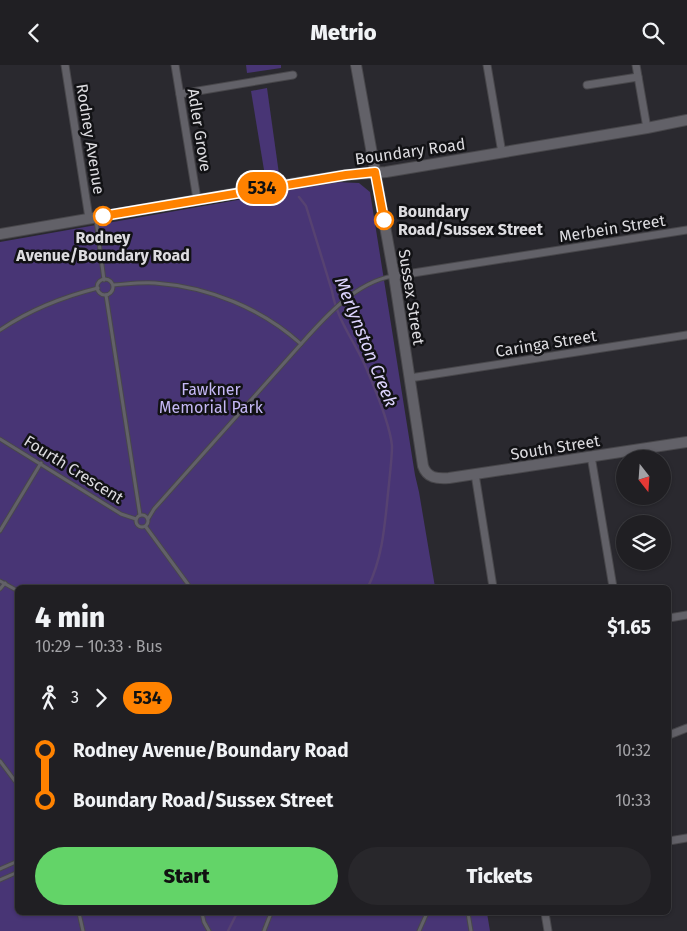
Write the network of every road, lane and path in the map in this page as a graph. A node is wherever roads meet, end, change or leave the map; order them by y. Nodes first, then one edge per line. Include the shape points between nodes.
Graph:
1 (65, 65) edge
2 (175, 65) edge
3 (356, 65) edge
4 (487, 65) edge
5 (636, 65) edge
6 (293, 75) dead end
7 (638, 77) junction
8 (586, 85) dead end
9 (180, 94) junction
10 (687, 122) edge
11 (646, 128) junction
12 (502, 153) junction
13 (375, 172) junction
14 (197, 199) junction
15 (92, 218) junction
16 (687, 230) edge
17 (0, 234) edge
18 (394, 276) junction
19 (104, 279) junction
20 (113, 285) junction
21 (98, 288) junction
22 (106, 295) junction
23 (0, 329) edge
24 (687, 335) edge
25 (301, 344) junction
26 (410, 378) junction
27 (0, 439) edge
28 (687, 442) edge
29 (591, 456) junction
30 (41, 463) junction
31 (475, 474) junction
32 (428, 475) joint
33 (140, 515) junction
34 (136, 519) junction
35 (148, 519) junction
36 (146, 527) junction
37 (0, 531) edge
38 (0, 581) edge
39 (5, 583) junction
40 (189, 585) edge
41 (494, 585) edge
42 (612, 585) edge
43 (0, 589) edge
44 (15, 589) edge
45 (687, 615) edge
46 (671, 617) edge
47 (687, 728) edge
48 (671, 734) edge
49 (0, 761) edge
50 (15, 781) edge
51 (687, 838) edge
52 (671, 841) edge
53 (15, 862) edge
54 (0, 869) edge
55 (15, 873) edge
56 (0, 880) edge
57 (79, 915) edge
58 (202, 915) edge
59 (270, 915) edge
60 (426, 915) edge
61 (468, 915) edge
62 (545, 915) edge
63 (83, 931) edge
64 (209, 931) edge
65 (264, 931) edge
66 (419, 931) edge
67 (471, 931) edge
68 (548, 931) edge

1 - 15 street, Rodney Avenue
2 - 9 street, Adler Grove
3 - 13 main road, Sussex Street
4 - 12 street
5 - 7 street
6 - 9 street
7 - 8 street
7 - 11 street
9 - 14 street, Adler Grove
10 - 11 main road, Boundary Road
11 - 12 main road, Boundary Road
12 - 13 main road, Boundary Road
13 - 14 main road, Boundary Road
13 - 18 main road, Sussex Street
14 - 15 main road, Boundary Road
15 - 17 main road, Boundary Road
15 - 19 lane
16 - 18 street, Merbein Street
18 - 25 lane via 376,280 340,305
18 - 26 main road, Sussex Street
19 - 20 lane
19 - 21 lane
20 - 22 lane via 112,291
20 - 25 lane via 154,283 216,295 273,321
21 - 22 lane via 101,294
21 - 23 lane via 51,302
22 - 33 lane
24 - 26 street, Caringa Street
25 - 35 lane
26 - 32 main road, Sussex Street via 423,465
27 - 30 lane, Fourth Crescent
28 - 29 main road, South Street
29 - 31 main road, South Street
29 - 42 street
30 - 34 lane, Fourth Crescent via 121,514
30 - 37 lane
31 - 32 main road, South Street via 439,479
31 - 41 street
33 - 34 lane
33 - 35 lane
34 - 36 lane via 138,527
35 - 36 lane
36 - 40 lane
38 - 39 lane
39 - 43 lane
39 - 44 lane
45 - 46 street
47 - 48 street
49 - 50 lane
51 - 52 street
53 - 54 lane
55 - 56 lane
57 - 63 lane
58 - 64 lane
59 - 65 lane
60 - 66 lane
61 - 67 lane
62 - 68 street

